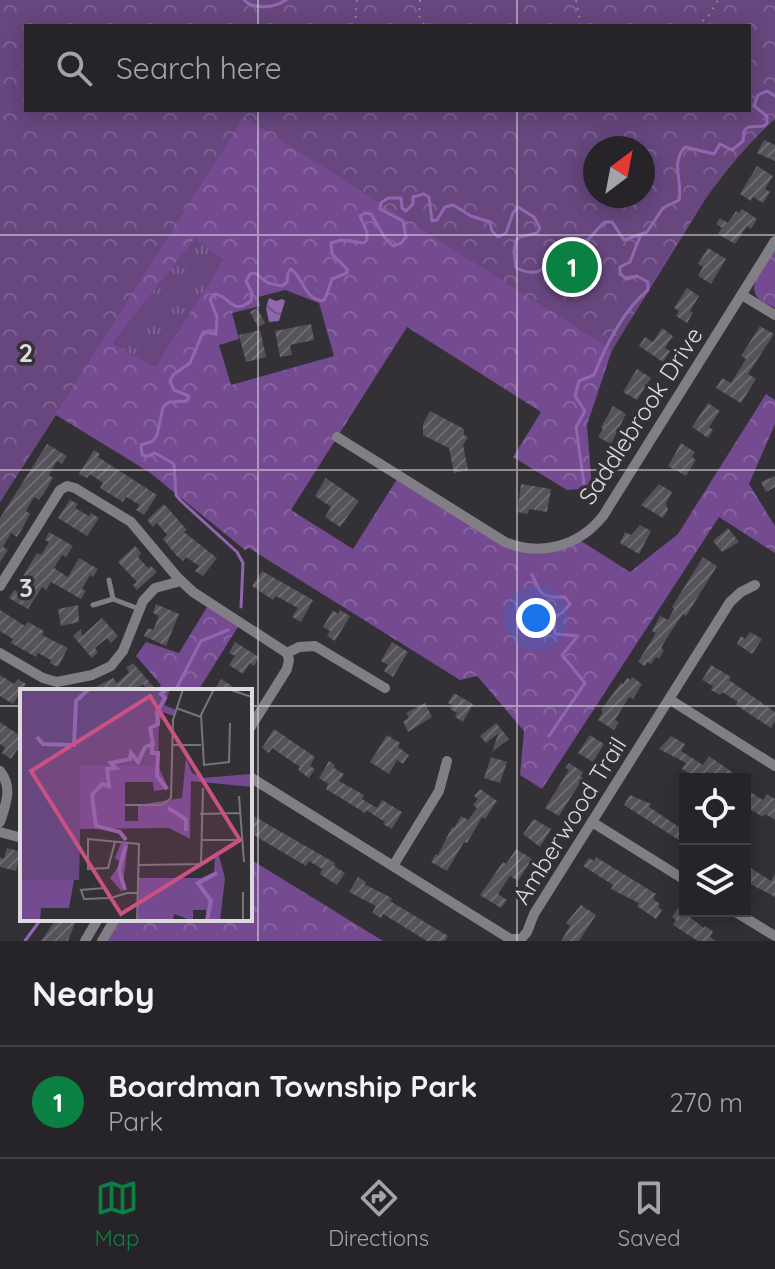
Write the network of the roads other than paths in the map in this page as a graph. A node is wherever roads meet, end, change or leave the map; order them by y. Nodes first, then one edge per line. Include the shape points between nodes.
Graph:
1 (775, 241) edge
2 (742, 295) junction
3 (775, 315) edge
4 (337, 437) dead end
5 (109, 580) dead end
6 (181, 581) junction
7 (755, 585) dead end
8 (0, 586) edge
9 (113, 599) junction
10 (93, 605) dead end
11 (140, 610) junction
12 (0, 653) edge
13 (287, 653) junction
14 (385, 688) dead end
15 (669, 699) junction
16 (252, 725) edge
17 (447, 761) dead end
18 (775, 766) edge
19 (0, 771) edge
20 (252, 778) edge
21 (0, 822) edge
22 (592, 822) junction
23 (0, 832) edge
24 (20, 837) edge
25 (393, 866) junction
26 (679, 876) edge
27 (744, 917) edge
28 (97, 921) edge
29 (114, 921) edge
30 (775, 936) edge
31 (85, 941) edge
32 (102, 941) edge

1 - 2 street, Saddlebrook Drive
2 - 3 street
2 - 4 street, Saddlebrook Drive via 603,516 585,534 561,546 532,549 505,542
5 - 9 lane
6 - 8 street via 131,522 67,486
6 - 11 street via 155,588
6 - 13 street
7 - 15 street, Amberwood Trail via 730,602
9 - 10 lane
9 - 11 lane
11 - 12 street via 123,651 111,666 92,675 57,682
13 - 14 street via 315,646
13 - 16 street via 287,669
15 - 18 street
15 - 22 street, Amberwood Trail
17 - 25 street via 439,791
19 - 21 street via 8,794
20 - 25 street, Amberwood Trail
22 - 25 street, Amberwood Trail via 525,936 517,941
22 - 26 street
23 - 24 street
27 - 30 street
28 - 31 street
29 - 32 street

